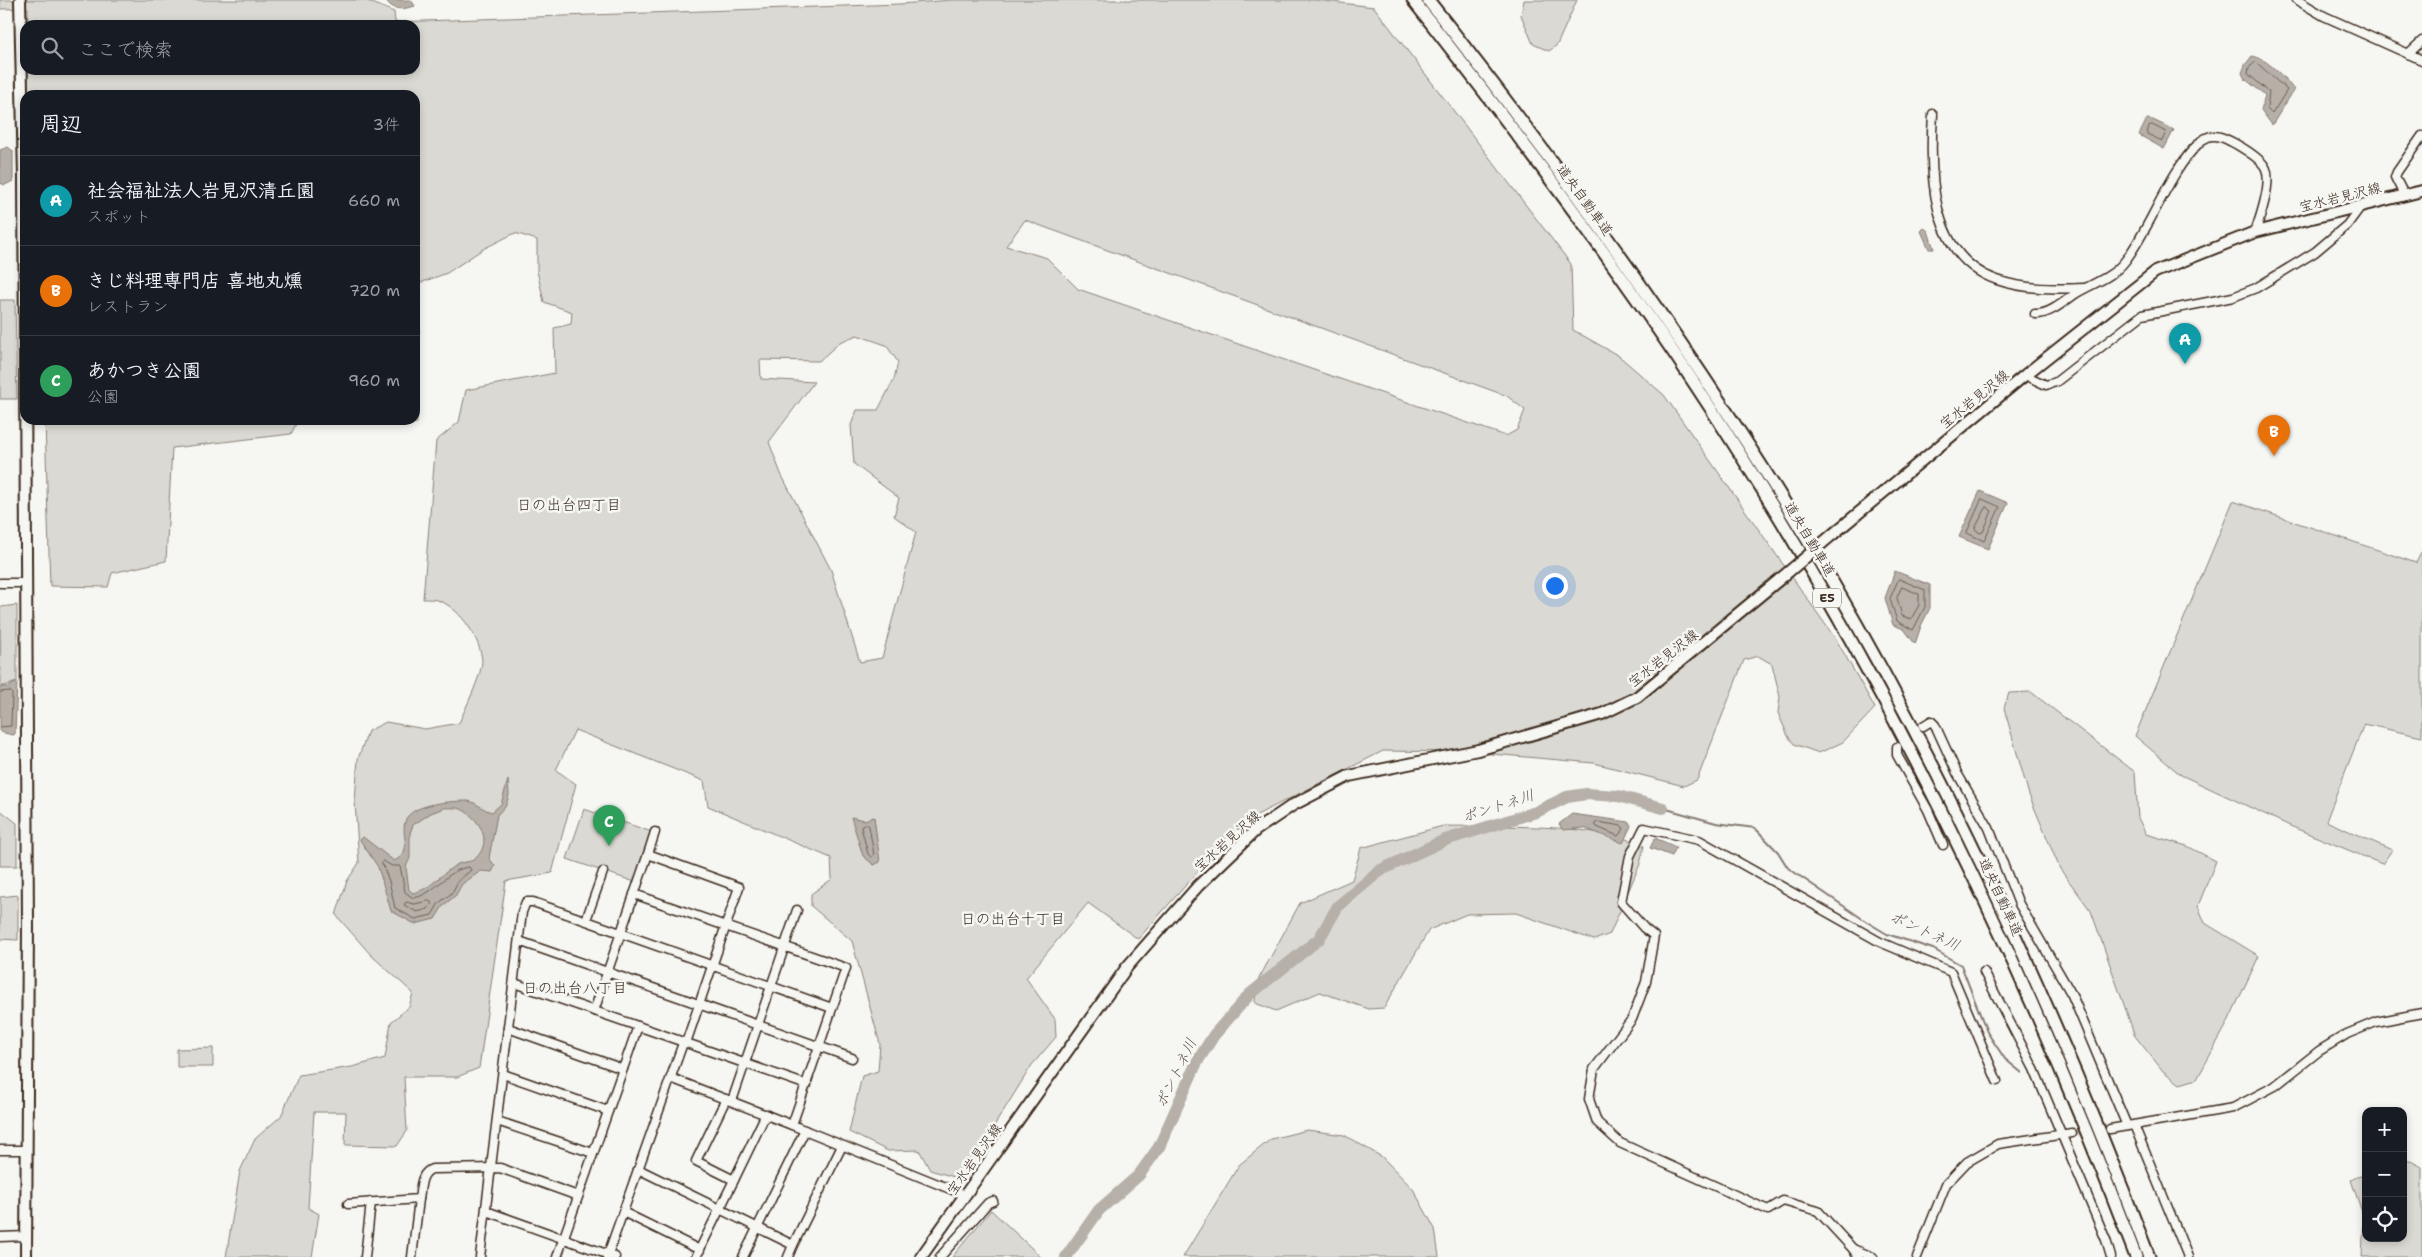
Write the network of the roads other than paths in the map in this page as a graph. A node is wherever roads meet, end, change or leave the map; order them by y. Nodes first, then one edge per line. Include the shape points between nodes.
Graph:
1 (20, 0) edge
2 (1413, 0) edge
3 (1428, 0) edge
4 (2297, 0) edge
5 (20, 20) edge
6 (2422, 41) edge
7 (2408, 54) junction
8 (2422, 60) edge
9 (22, 75) edge
10 (22, 90) edge
11 (1933, 114) dead end
12 (2422, 136) edge
13 (2422, 191) edge
14 (2404, 195) junction
15 (2361, 206) junction
16 (2255, 232) junction
17 (2085, 288) junction
18 (2035, 314) dead end
19 (2025, 375) junction
20 (25, 425) edge
21 (0, 583) edge
22 (25, 583) junction
23 (1922, 726) dead end
24 (1897, 747) dead end
25 (655, 832) dead end
26 (1943, 845) dead end
27 (648, 854) junction
28 (603, 872) dead end
29 (634, 894) junction
30 (797, 910) dead end
31 (586, 920) junction
32 (726, 926) junction
33 (621, 932) junction
34 (519, 941) junction
35 (786, 946) junction
36 (712, 965) junction
37 (607, 972) junction
38 (1984, 972) dead end
39 (514, 983) junction
40 (772, 986) junction
41 (699, 1004) junction
42 (832, 1008) junction
43 (594, 1011) junction
44 (2422, 1013) edge
45 (758, 1024) junction
46 (638, 1026) junction
47 (508, 1028) junction
48 (684, 1043) junction
49 (820, 1046) junction
50 (852, 1058) dead end
51 (745, 1064) junction
52 (623, 1069) junction
53 (503, 1074) junction
54 (671, 1078) junction
55 (1997, 1081) dead end
56 (807, 1085) junction
57 (729, 1100) junction
58 (608, 1111) junction
59 (766, 1114) junction
60 (497, 1121) junction
61 (792, 1125) junction
62 (2130, 1126) junction
63 (2110, 1129) tunnel mouth
64 (805, 1130) junction
65 (2072, 1133) tunnel mouth
66 (2062, 1135) junction
67 (842, 1146) junction
68 (0, 1150) edge
69 (26, 1150) junction
70 (593, 1153) junction
71 (2110, 1155) junction
72 (491, 1168) junction
73 (638, 1169) junction
74 (734, 1180) junction
75 (965, 1195) junction
76 (578, 1196) junction
77 (419, 1199) junction
78 (993, 1201) dead end
79 (371, 1202) junction
80 (348, 1204) dead end
81 (720, 1209) junction
82 (486, 1211) junction
83 (623, 1212) junction
84 (757, 1227) junction
85 (0, 1236) edge
86 (26, 1236) junction
87 (564, 1238) junction
88 (793, 1245) junction
89 (1853, 1249) junction
90 (698, 1253) edge
91 (610, 1256) edge
92 (26, 1257) edge
93 (364, 1257) edge
94 (412, 1257) edge
95 (480, 1257) edge
96 (557, 1257) edge
97 (743, 1257) edge
98 (788, 1257) edge
99 (920, 1257) edge
100 (940, 1257) edge
101 (1858, 1257) edge
102 (1872, 1257) edge
103 (1917, 1257) edge
104 (2111, 1257) edge
105 (2136, 1257) edge
106 (2149, 1257) edge
107 (2158, 1257) edge
108 (2188, 1257) edge

1 - 5 main road
2 - 105 highway, 道央自動車道 / E5 via 1548,174 1649,316 1742,456 1819,584 1892,713 1995,919 2052,1045
3 - 71 highway, 道央自動車道 / E5 via 1557,168 1658,308 1752,450 1829,577 1902,707 2002,905
4 - 7 street via 2324,16
6 - 7 street
7 - 8 street
9 - 10 main road
11 - 17 street via 1932,179 1937,206 1952,245 1965,262 1985,275 2009,283 2057,290
12 - 14 street via 2395,177
13 - 14 main road, 宝水岩見沢線
14 - 15 main road, 宝水岩見沢線
15 - 16 main road, 宝水岩見沢線
15 - 19 street via 2347,225 2316,252 2256,288 2233,297 2142,315 2056,382 2046,385
16 - 17 street via 2267,171 2253,154 2222,138 2209,137 2201,141 2177,172 2125,261 2108,278
16 - 19 main road, 宝水岩見沢線 via 2155,272
17 - 18 street via 2055,308
19 - 75 main road, 宝水岩見沢線, bridge via 1637,697 1602,714 1478,750 1349,776 1293,805 1256,830 1198,886 1127,967
20 - 22 main road
21 - 22 street
22 - 69 main road
23 - 62 street via 1931,720 1935,725 1957,773 1989,828 2020,904 2072,995
24 - 26 street via 1897,755 1928,810
25 - 27 street
27 - 29 street
27 - 32 street via 739,887
28 - 31 street
29 - 32 street
29 - 33 street
30 - 35 street
31 - 33 street
31 - 34 street via 529,900 523,907
32 - 35 street
32 - 36 street
33 - 36 street
33 - 37 street
34 - 37 street
34 - 39 street
35 - 40 street
35 - 42 street via 846,968
36 - 40 street
36 - 41 street
37 - 41 street
37 - 43 street
38 - 66 street via 2034,1069
39 - 43 street
39 - 47 street
40 - 42 street
40 - 45 street
41 - 45 street
41 - 48 street
42 - 49 street
43 - 46 street
44 - 62 street via 2376,1022 2346,1034 2275,1086 2233,1108
45 - 49 street
45 - 51 street
46 - 48 street
46 - 52 street
47 - 52 street
47 - 53 street
48 - 51 street
48 - 54 street
49 - 50 street
49 - 56 street
51 - 56 street
51 - 57 street
52 - 58 street
53 - 58 street
53 - 60 street
54 - 57 street
54 - 73 street
55 - 89 street via 1950,972 1880,942 1699,840 1644,828 1630,856 1621,902 1654,936 1646,982 1632,1019 1594,1069 1589,1099 1597,1122 1620,1143 1768,1210 1783,1201 1818,1211
56 - 61 street
57 - 59 street
57 - 74 street via 696,1162
58 - 70 street
59 - 61 street
59 - 74 street
60 - 70 street
60 - 72 street
61 - 64 street
62 - 63 street
62 - 108 street
64 - 67 street
64 - 84 street
65 - 66 street
66 - 103 street via 1998,1144 1967,1162 1946,1184
66 - 104 street
67 - 75 street
67 - 88 street
68 - 69 street
69 - 86 main road
70 - 76 street
71 - 106 highway, 道央自動車道 / E5
71 - 107 highway
72 - 76 street via 500,1168
72 - 77 street via 427,1170 422,1178
72 - 82 street
73 - 81 street
73 - 83 street
74 - 81 street
75 - 99 main road, 宝水岩見沢線
76 - 87 street
77 - 79 street
77 - 94 street
78 - 100 street
79 - 80 street
79 - 93 street
81 - 84 street
81 - 90 street
82 - 87 street
82 - 95 street
83 - 90 street
83 - 91 street
84 - 88 street
84 - 97 street
85 - 86 street
86 - 92 main road
87 - 91 street
87 - 96 street
88 - 98 street
89 - 101 street
89 - 102 street

